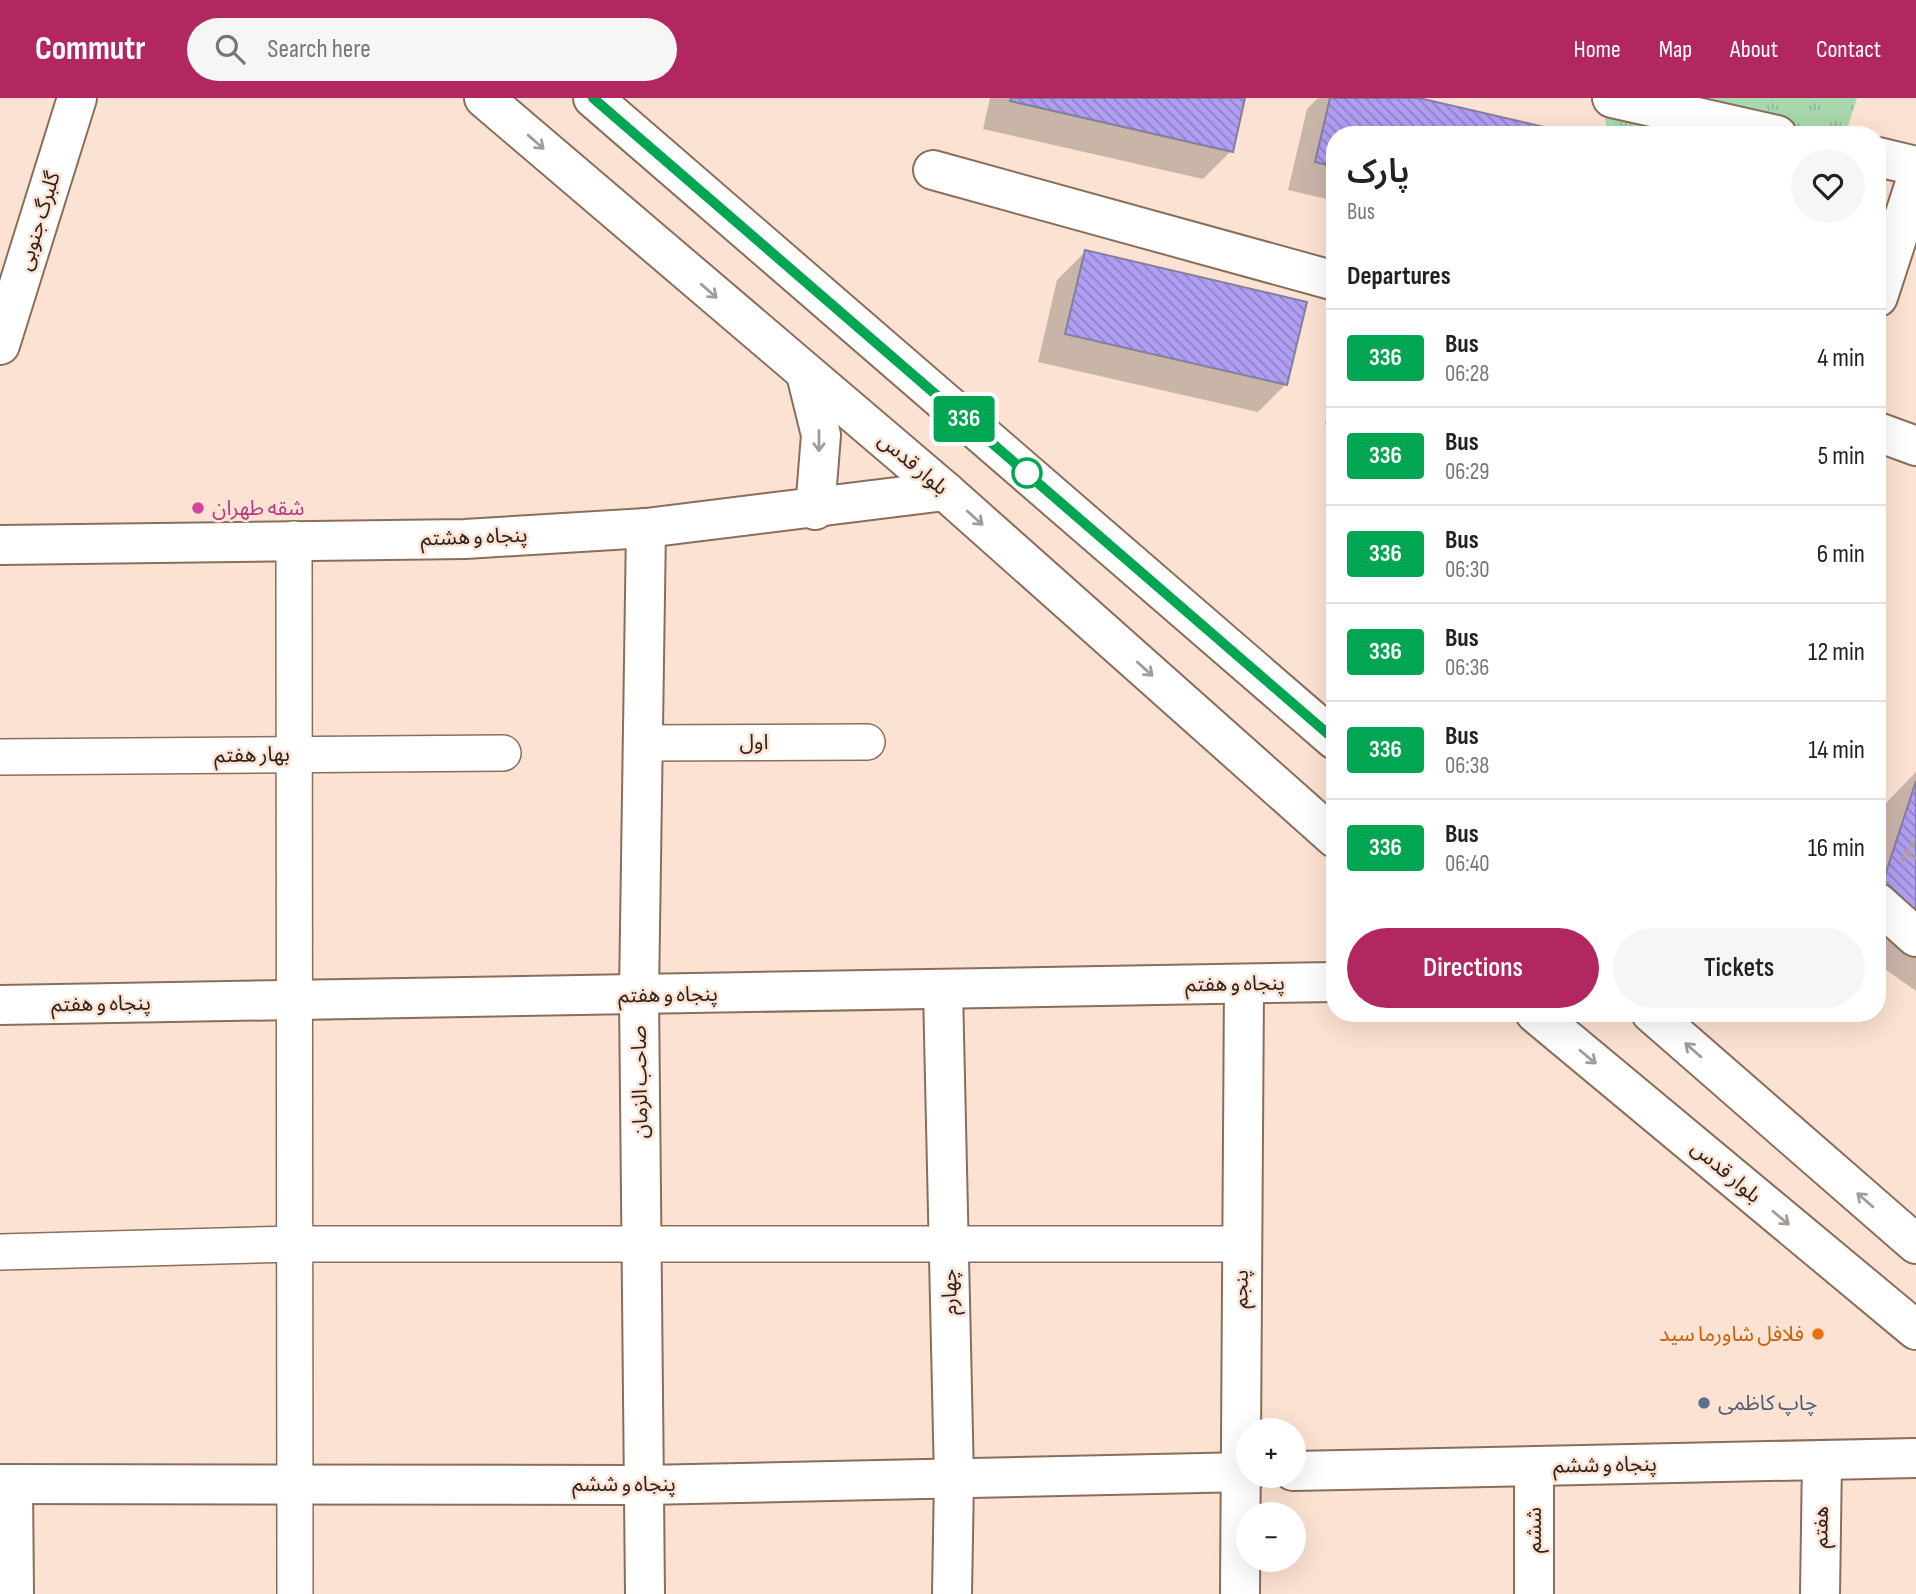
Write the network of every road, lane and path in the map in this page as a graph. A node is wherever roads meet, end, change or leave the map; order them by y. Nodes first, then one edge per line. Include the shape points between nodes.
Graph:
1 (77, 98) edge
2 (484, 98) edge
3 (593, 98) edge
4 (1612, 98) edge
5 (1737, 126) edge
6 (1886, 159) edge
7 (1916, 166) edge
8 (933, 170) dead end
9 (1916, 180) edge
10 (1886, 272) edge
11 (1326, 279) edge
12 (0, 345) edge
13 (806, 374) junction
14 (1886, 435) edge
15 (1916, 446) edge
16 (945, 491) junction
17 (815, 510) junction
18 (646, 528) junction
19 (294, 539) junction
20 (0, 545) edge
21 (1326, 732) edge
22 (867, 742) dead end
23 (642, 743) junction
24 (503, 753) dead end
25 (295, 755) junction
26 (0, 757) edge
27 (1326, 830) edge
28 (1907, 853) dead end
29 (1916, 859) edge
30 (1886, 910) edge
31 (1916, 937) edge
32 (1326, 982) edge
33 (1244, 984) junction
34 (943, 990) junction
35 (639, 995) junction
36 (293, 1002) junction
37 (0, 1005) edge
38 (1546, 1022) edge
39 (1661, 1022) edge
40 (294, 1244) junction
41 (1241, 1244) junction
42 (1916, 1244) edge
43 (643, 1245) junction
44 (949, 1245) junction
45 (0, 1252) edge
46 (1916, 1330) edge
47 (1243, 1418) edge
48 (1916, 1458) edge
49 (1822, 1460) junction
50 (1534, 1467) junction
51 (1306, 1471) edge
52 (1236, 1472) edge
53 (954, 1479) junction
54 (7, 1484) edge
55 (295, 1484) junction
56 (643, 1485) junction
57 (1243, 1488) edge
58 (14, 1594) edge
59 (295, 1594) edge
60 (645, 1594) edge
61 (952, 1594) edge
62 (1240, 1594) edge
63 (1534, 1594) edge
64 (1820, 1594) edge

1 - 12 street, گلبرگ جنوبی
2 -> 13 street, بلوار قدس
3 - 21 street
4 - 5 street
6 - 7 street
8 - 11 street
9 - 10 street
13 - 16 street, بلوار قدس
13 -> 17 street via 821,435
14 - 15 street
16 - 17 street, پنجاه و هشتم
16 -> 27 street, بلوار قدس
17 - 18 street, پنجاه و هشتم
18 - 19 street, پنجاه و هشتم via 465,539
18 - 23 street, صاحب الزمان
19 - 20 street, پنجاه و هشتم
19 - 25 street
22 - 23 street, اول
23 - 35 street, صاحب الزمان
24 - 25 street, بهار هفتم
25 - 26 street, بهار هفتم
25 - 36 street
28 - 29 path
30 - 31 street
32 - 33 street, پنجاه و هفتم
33 - 34 street, پنجاه و هفتم
33 - 41 street, پنجم
34 - 35 street, پنجاه و هفتم
34 - 44 street, چهارم
35 - 36 street, پنجاه و هفتم
35 - 43 street, صاحب الزمان
36 - 37 street, پنجاه و هفتم
36 - 40 street
38 -> 46 street, بلوار قدس
42 -> 39 street
40 - 43 street
40 - 45 street
40 - 55 street
41 - 44 street
41 - 47 street, پنجم
43 - 44 street
43 - 56 street, صاحب الزمان
44 - 53 street, چهارم
48 - 49 street, پنجاه و ششم
49 - 50 street, پنجاه و ششم
49 - 64 street, هفتم
50 - 51 street, پنجاه و ششم
50 - 63 street, ششم
52 - 53 street, پنجاه و ششم
53 - 56 street, پنجاه و ششم
53 - 61 street, چهارم
54 - 55 street, پنجاه و ششم
54 - 58 street
55 - 56 street, پنجاه و ششم
55 - 59 street
56 - 60 street, صاحب الزمان
57 - 62 street, پنجم

